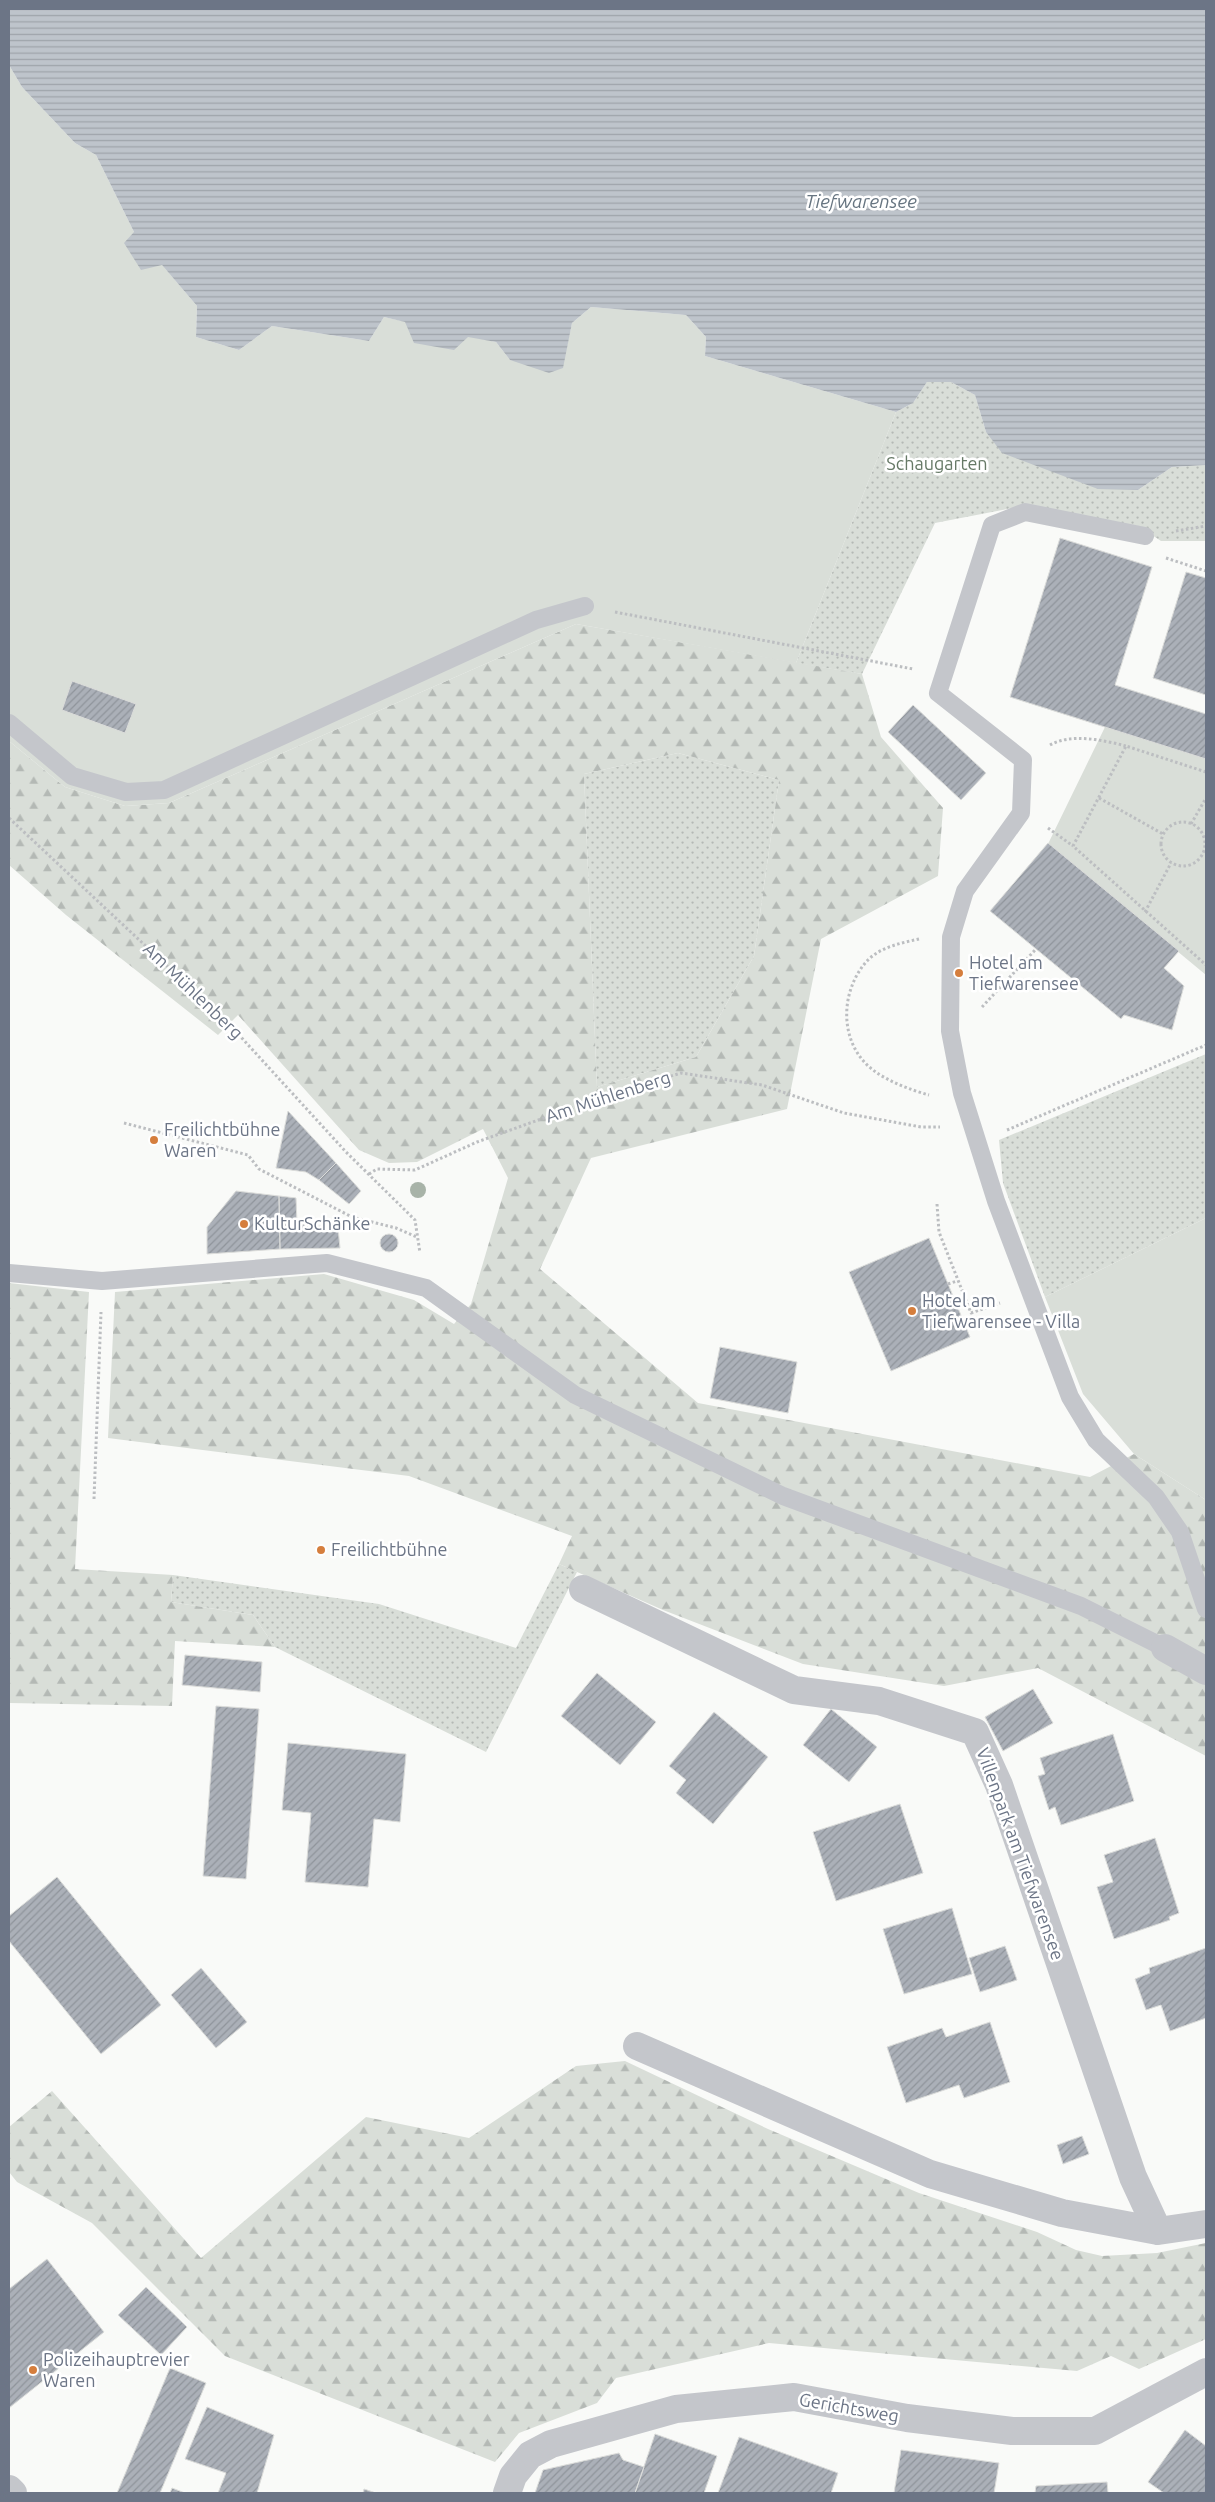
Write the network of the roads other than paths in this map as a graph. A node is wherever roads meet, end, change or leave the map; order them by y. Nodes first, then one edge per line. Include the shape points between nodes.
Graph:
1 (1145, 536) dead end
2 (585, 606) road end
3 (9, 723) edge
4 (9, 1273) edge
5 (583, 1589) dead end
6 (1206, 1609) edge
7 (1165, 1648) joint
8 (1206, 1672) edge
9 (637, 2046) dead end
10 (1206, 2224) edge
11 (1158, 2231) junction
12 (1206, 2372) edge
13 (9, 2489) edge
14 (12, 2493) edge
15 (507, 2493) edge

1 - 6 lane via 1025,512 992,525 938,693 1023,760 1021,813 965,890 951,937 950,1031 962,1093 996,1201 1070,1397 1096,1440 1156,1497 1180,1532
2 - 3 lane via 536,620 164,790 126,792 72,776
4 - 7 lane via 102,1281 327,1263 426,1288 576,1395 783,1496 1081,1606
5 - 11 street, Villenpark am Tiefwarensee via 794,1690 879,1700 975,1732 999,1786 1133,2177
7 - 8 street
9 - 11 street via 930,2174 1062,2213
10 - 11 street
12 - 15 street, Gerichtsweg via 1095,2431 1012,2431 907,2418 794,2397 676,2409 551,2444 530,2455 514,2476
13 - 14 street

